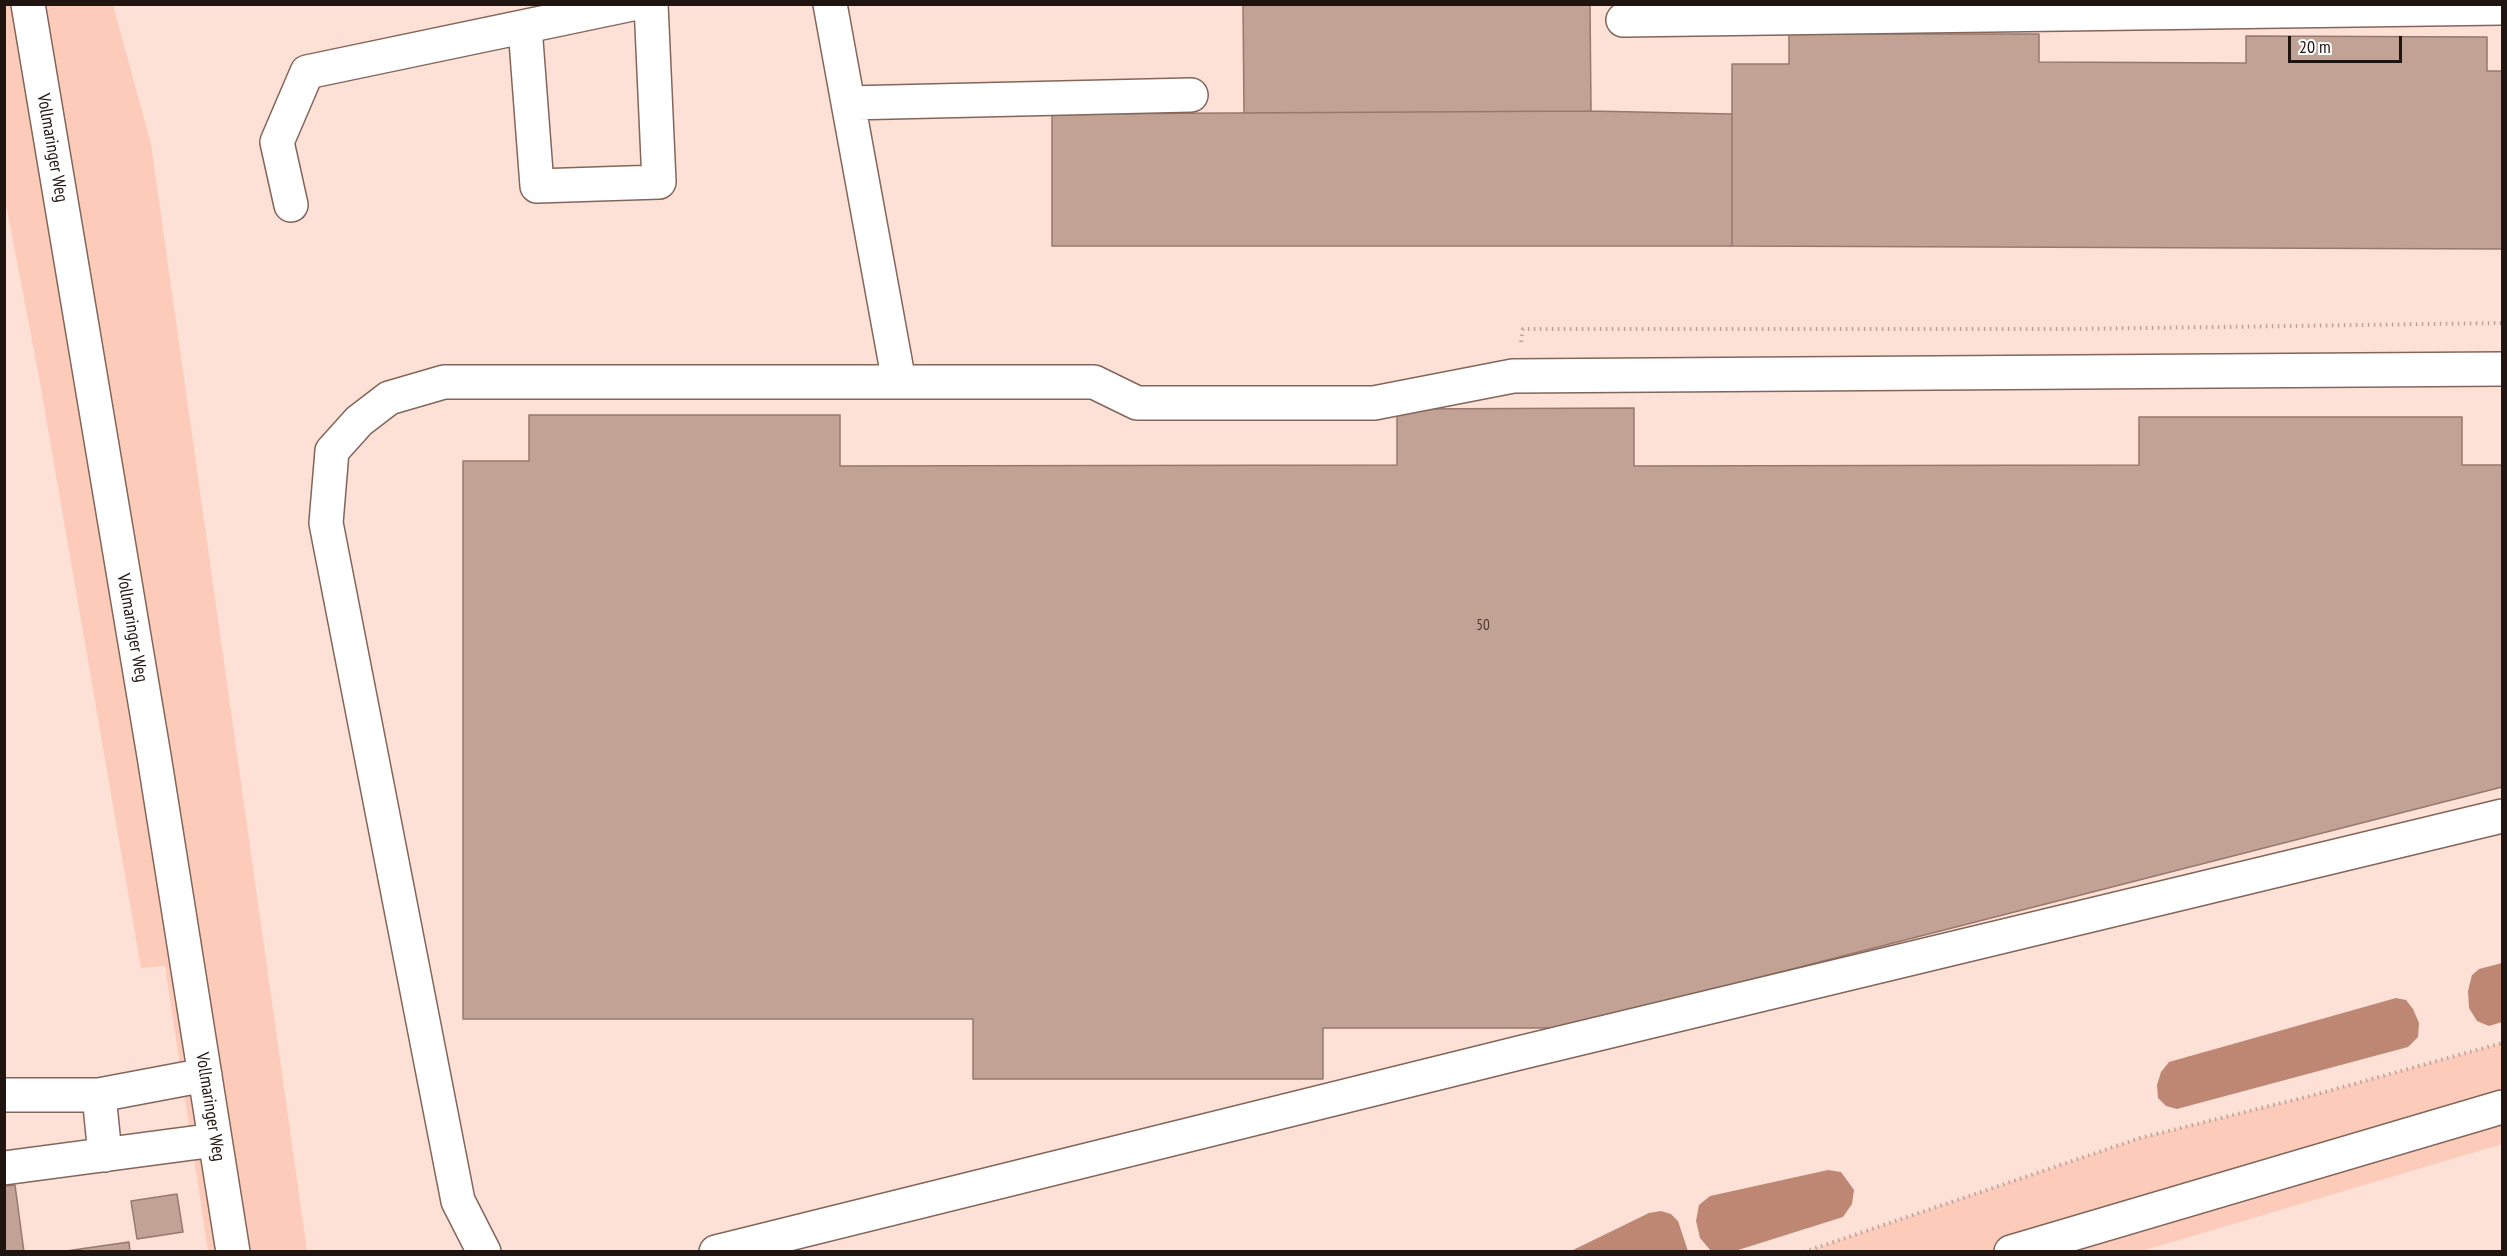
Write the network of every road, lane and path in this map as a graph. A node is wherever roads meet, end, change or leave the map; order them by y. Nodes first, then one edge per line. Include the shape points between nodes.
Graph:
1 (28, 4) edge
2 (632, 4) edge
3 (651, 4) edge
4 (830, 4) edge
5 (2502, 8) edge
6 (1623, 20) dead end
7 (525, 27) junction
8 (1191, 95) dead end
9 (848, 103) junction
10 (291, 206) dead end
11 (2502, 323) edge
12 (2502, 369) edge
13 (1513, 376) junction
14 (899, 382) junction
15 (2502, 816) edge
16 (2502, 1043) edge
17 (205, 1075) junction
18 (4, 1095) edge
19 (99, 1095) junction
20 (2502, 1107) edge
21 (215, 1140) junction
22 (105, 1155) junction
23 (4, 1168) edge
24 (233, 1251) edge
25 (484, 1251) edge
26 (716, 1251) edge
27 (1804, 1251) edge
28 (2011, 1251) edge

1 - 17 street, Vollmaringer Weg
2 - 7 street
3 - 7 street via 659,182 537,186
4 - 9 street
5 - 6 street
7 - 10 street via 307,72 277,142
8 - 9 street
9 - 14 street
11 - 13 path via 2075,329 1523,329
12 - 13 street
13 - 14 street via 1374,403 1137,403 1094,382
14 - 25 street via 444,382 389,398 359,421 332,451 326,523 458,1201
15 - 26 street
16 - 27 path via 2140,1138
17 - 19 street
17 - 21 street, Vollmaringer Weg
18 - 19 street
19 - 22 street
20 - 28 street
21 - 22 street
21 - 24 street, Vollmaringer Weg
22 - 23 street

